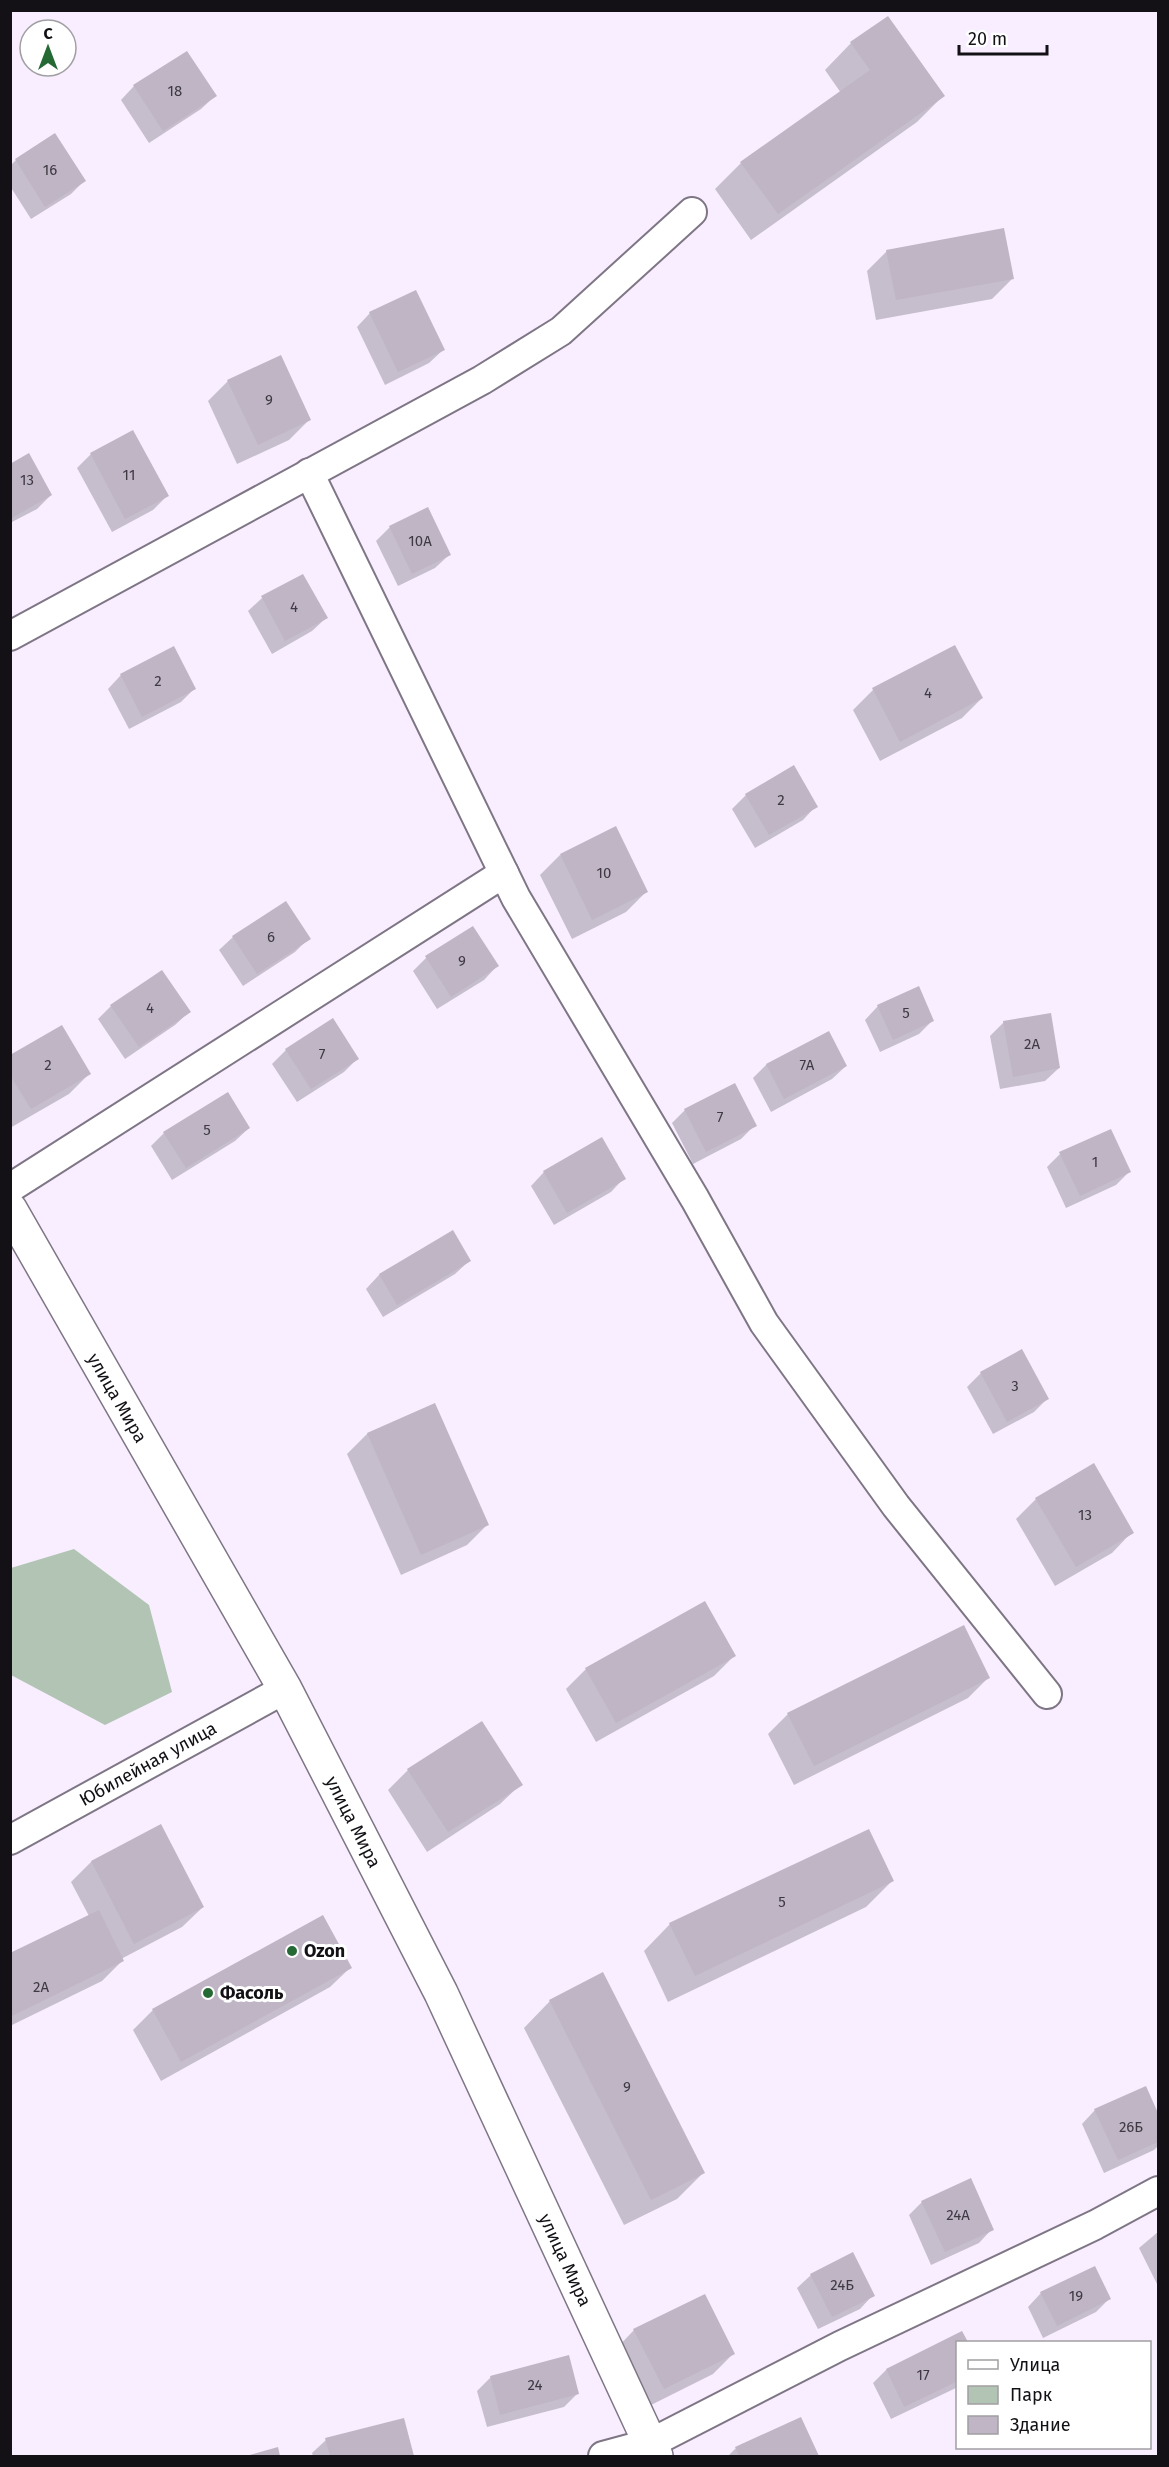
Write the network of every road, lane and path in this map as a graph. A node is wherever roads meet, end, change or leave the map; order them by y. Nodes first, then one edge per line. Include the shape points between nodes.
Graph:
1 (692, 212) dead end
2 (309, 473) junction
3 (10, 636) edge
4 (504, 873) junction
5 (10, 1188) edge
6 (10, 1209) edge
7 (285, 1689) junction
8 (1047, 1695) dead end
9 (10, 1840) edge
10 (1158, 2191) edge
11 (653, 2450) edge
12 (603, 2457) edge

1 - 2 street via 561,331 482,380
2 - 3 street
2 - 4 street
4 - 5 street
4 - 8 street via 764,1323 896,1506
6 - 7 street, улица Мира
7 - 9 street, Юбилейная улица
7 - 11 street, улица Мира via 441,1993
10 - 11 street via 840,2346
11 - 12 street

